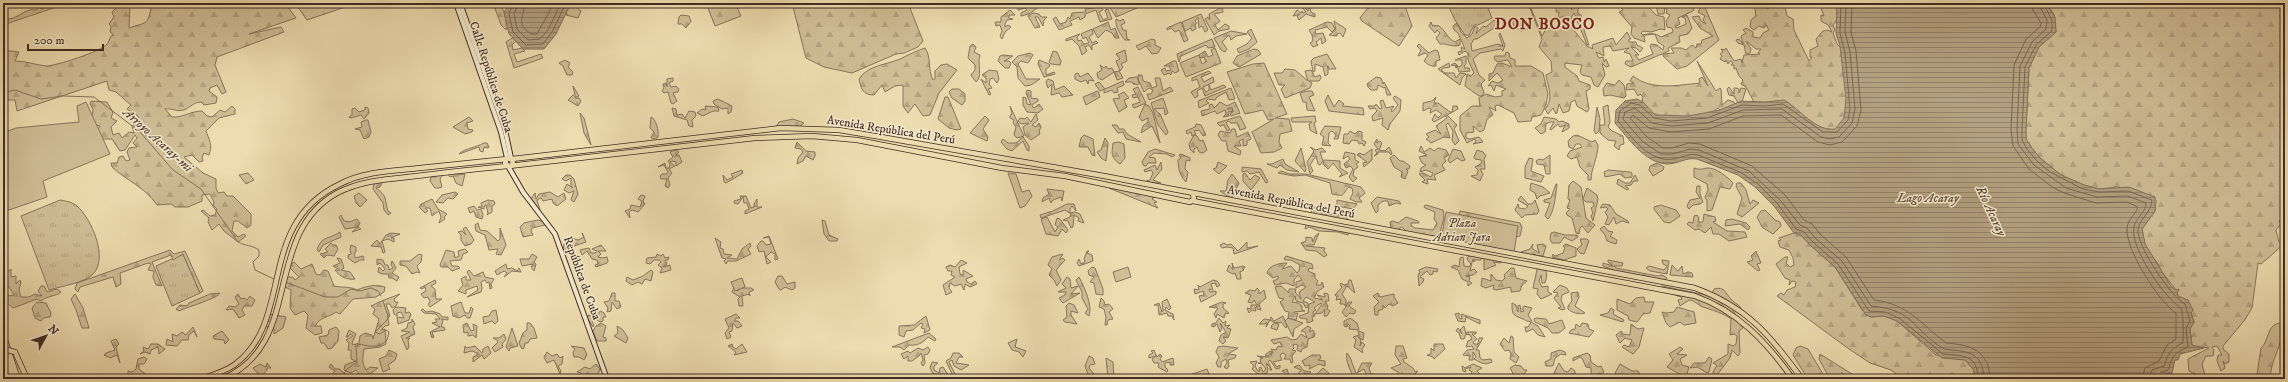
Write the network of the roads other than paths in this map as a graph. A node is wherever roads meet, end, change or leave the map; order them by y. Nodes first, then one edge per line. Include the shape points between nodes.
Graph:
1 (456, 3) edge
2 (460, 3) edge
3 (753, 130) junction
4 (754, 138) junction
5 (593, 149) junction
6 (594, 155) junction
7 (509, 158) junction
8 (1003, 159) junction
9 (509, 167) junction
10 (1002, 167) junction
11 (375, 172) junction
12 (375, 181) junction
13 (1191, 193) junction
14 (1187, 201) junction
15 (1193, 201) junction
16 (1387, 230) junction
17 (1385, 237) junction
18 (283, 249) junction
19 (291, 252) junction
20 (1546, 260) junction
21 (1545, 268) junction
22 (1668, 283) junction
23 (1666, 290) junction
24 (3, 334) edge
25 (3, 345) edge
26 (1784, 356) junction
27 (1778, 361) junction
28 (3, 364) edge
29 (17, 378) edge
30 (9, 379) edge
31 (27, 379) edge
32 (201, 379) edge
33 (222, 379) edge
34 (607, 379) edge
35 (1793, 379) edge
36 (1802, 379) edge

1 - 7 main road, Calle República de Cuba
2 - 7 main road, Calle República de Cuba via 505,130
3 - 4 highway via 757,133
3 - 5 highway, Avenida República del Perú
3 - 8 highway, Avenida República del Perú via 811,128 852,132
4 - 6 highway, Avenida República del Perú
4 - 10 highway, Avenida República del Perú via 806,136 857,140
5 - 6 highway via 598,152
5 - 7 highway, Avenida República del Perú
6 - 9 highway, Avenida República del Perú
7 - 9 highway via 505,162
7 - 9 highway via 514,162
7 - 11 highway, Avenida República del Perú
8 - 10 highway via 1007,164
8 - 10 highway via 998,162
8 - 13 highway, Avenida República del Perú
9 - 12 highway, Avenida República del Perú
9 - 34 main road, República de Cuba via 555,234
10 - 14 highway, Avenida República del Perú via 1065,176
11 - 12 highway via 370,177
11 - 18 highway, Avenida República del Perú via 340,184 319,198 297,221
12 - 19 highway, Avenida República del Perú via 344,190 321,204 302,227
13 - 14 highway via 1185,197
13 - 15 highway
13 - 16 highway, Avenida República del Perú
14 - 15 highway, Avenida República del Perú
15 - 17 highway, Avenida República del Perú
16 - 17 highway via 1382,233
16 - 20 highway, Avenida República del Perú
17 - 21 highway, Avenida República del Perú
18 - 19 highway via 288,247
18 - 32 highway, Avenida República del Perú via 265,325 253,346 234,365
19 - 33 highway, Avenida República del Perú via 273,326 262,347 242,368
20 - 21 highway via 1549,265
20 - 22 highway, Avenida República del Perú
21 - 23 highway, Avenida República del Perú
22 - 23 highway via 1662,286
22 - 26 highway, Avenida República del Perú via 1695,288 1735,306 1756,322
23 - 27 highway, Avenida República del Perú via 1703,298 1737,316
24 - 29 highway
25 - 29 highway
26 - 27 highway via 1784,362
26 - 36 highway, Avenida República del Perú
27 - 35 highway, Avenida República del Perú
28 - 30 highway
30 - 31 highway, bridge via 4,357 7,350 15,352

